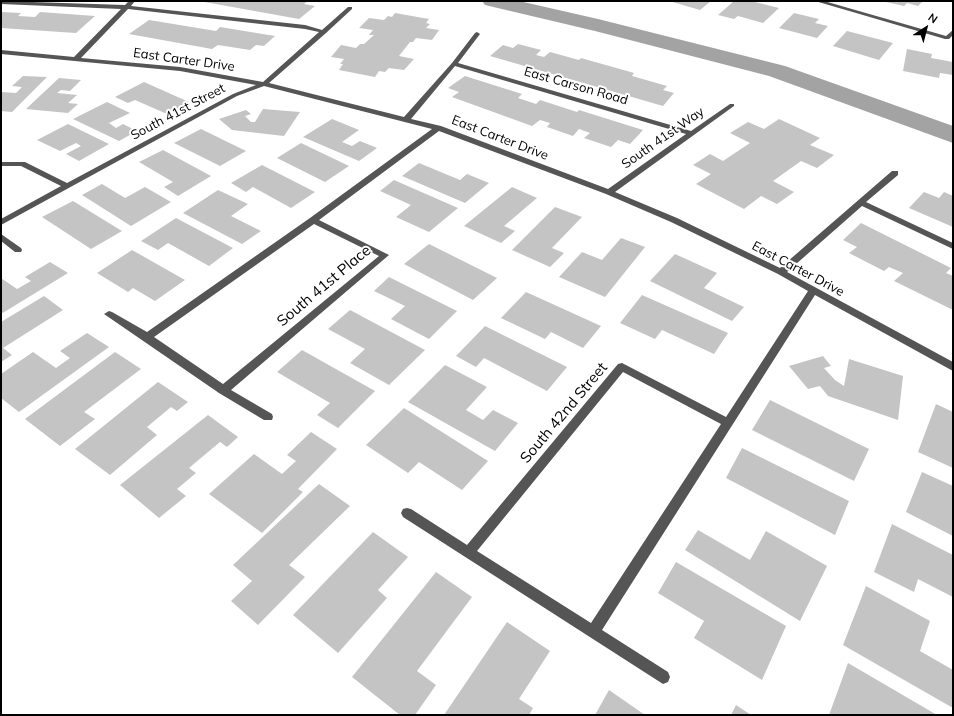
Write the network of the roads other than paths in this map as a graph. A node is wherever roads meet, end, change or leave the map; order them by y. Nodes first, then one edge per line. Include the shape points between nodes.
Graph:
1 (132, 1) edge
2 (818, 1) edge
3 (1, 2) edge
4 (125, 7) junction
5 (350, 8) dead end
6 (324, 32) junction
7 (953, 32) edge
8 (477, 34) dead end
9 (1, 52) edge
10 (77, 58) junction
11 (454, 64) junction
12 (264, 84) junction
13 (732, 105) dead end
14 (406, 120) junction
15 (438, 128) junction
16 (691, 133) junction
17 (1, 164) edge
18 (895, 173) dead end
19 (68, 186) junction
20 (609, 192) junction
21 (861, 203) junction
22 (314, 220) junction
23 (1, 222) edge
24 (1, 237) edge
25 (953, 246) edge
26 (18, 250) dead end
27 (781, 272) junction
28 (813, 290) junction
29 (109, 314) dead end
30 (147, 337) junction
31 (953, 367) edge
32 (223, 390) junction
33 (268, 417) dead end
34 (728, 423) junction
35 (408, 513) dead end
36 (469, 552) junction
37 (593, 632) junction
38 (663, 677) dead end

1 - 4 street
2 - 7 street via 947,38
3 - 4 street
4 - 6 street via 305,27
4 - 10 street
5 - 6 street, South 41st Street
6 - 12 street, South 41st Street
8 - 11 street
9 - 10 street, East Carter Drive
10 - 12 street, East Carter Drive via 180,70
11 - 14 street
11 - 16 street, East Carson Road
12 - 14 street, East Carter Drive
12 - 19 street, South 41st Street via 235,95
13 - 16 street, South 41st Way
14 - 15 street, East Carter Drive
15 - 20 street, East Carter Drive
15 - 22 street
16 - 20 street, South 41st Way
17 - 19 street via 22,164
18 - 21 street
19 - 23 street, South 41st Street
20 - 27 street, East Carter Drive via 674,220
21 - 25 street
21 - 27 street
22 - 30 street
22 - 32 street, South 41st Place via 385,255
24 - 26 street
27 - 28 street, East Carter Drive
28 - 31 street, East Carter Drive
28 - 34 street
29 - 30 street
30 - 32 street
32 - 33 street
34 - 36 street, South 42nd Street via 622,367
34 - 37 street
35 - 36 street
36 - 37 street
37 - 38 street

